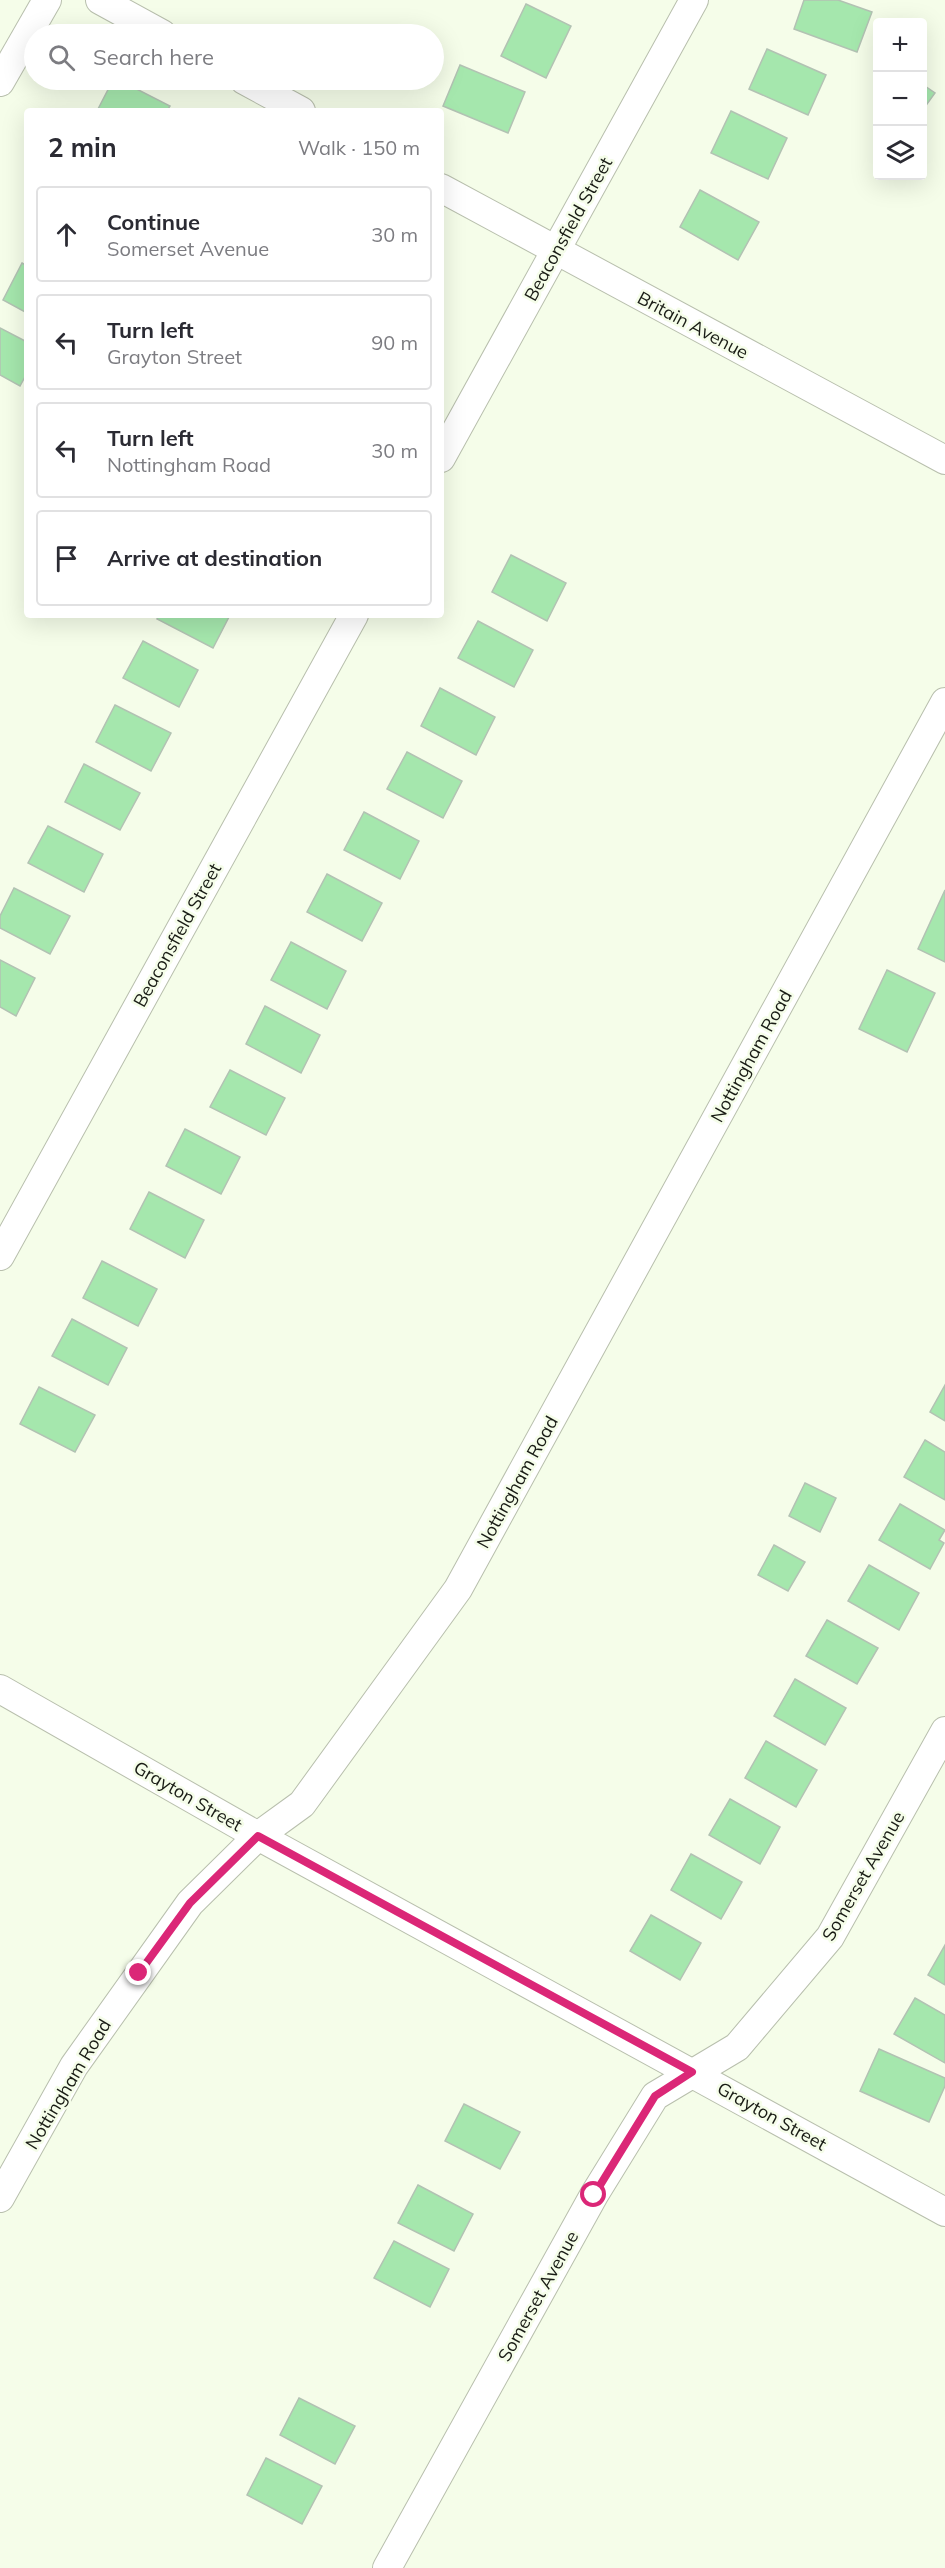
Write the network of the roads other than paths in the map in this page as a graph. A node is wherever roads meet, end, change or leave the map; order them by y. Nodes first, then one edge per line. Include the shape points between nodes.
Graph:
1 (47, 0) edge
2 (100, 0) edge
3 (694, 0) edge
4 (33, 24) edge
5 (144, 24) edge
6 (24, 40) edge
7 (0, 82) edge
8 (262, 90) edge
9 (295, 108) edge
10 (444, 190) edge
11 (555, 251) junction
12 (444, 453) edge
13 (945, 460) edge
14 (352, 618) edge
15 (945, 702) edge
16 (0, 1256) edge
17 (0, 1689) edge
18 (945, 1731) edge
19 (258, 1836) junction
20 (692, 2072) junction
21 (0, 2198) edge
22 (945, 2212) edge
23 (387, 2568) edge

1 - 4 street
2 - 5 street
3 - 11 street, Beaconsfield Street
6 - 7 street
8 - 9 street
10 - 11 street, Britain Avenue
11 - 12 street, Beaconsfield Street
11 - 13 street, Britain Avenue
14 - 16 street, Beaconsfield Street
15 - 19 street, Nottingham Road via 458,1589 302,1804
17 - 19 street, Grayton Street
18 - 20 street, Somerset Avenue via 830,1938 736,2047
19 - 20 street, Grayton Street
19 - 21 street, Nottingham Road via 190,1903 139,1973 74,2066
20 - 22 street, Grayton Street
20 - 23 street, Somerset Avenue via 655,2096 594,2195

